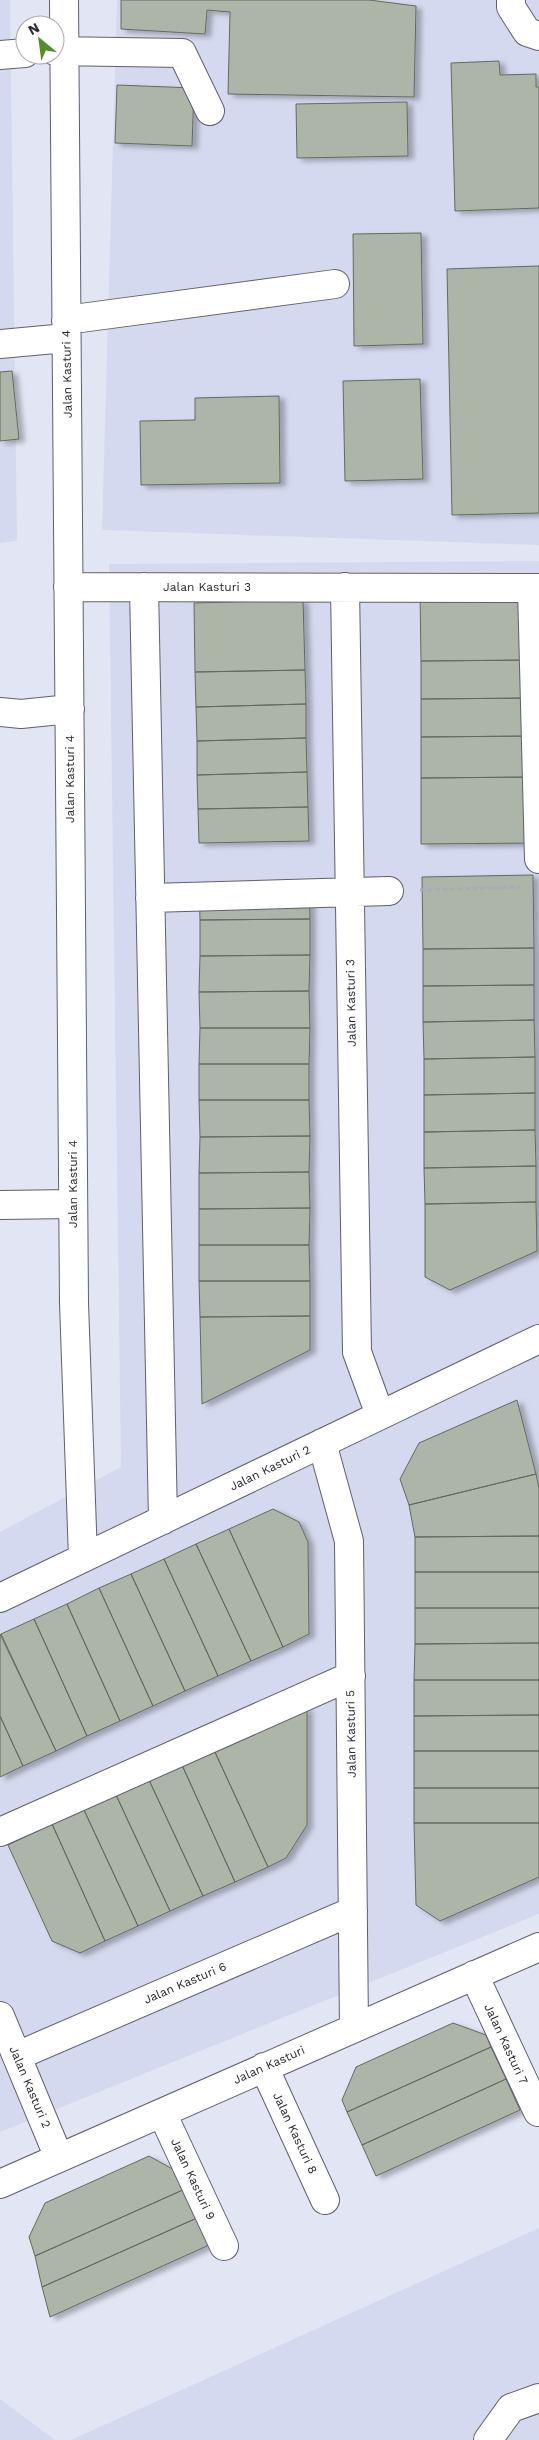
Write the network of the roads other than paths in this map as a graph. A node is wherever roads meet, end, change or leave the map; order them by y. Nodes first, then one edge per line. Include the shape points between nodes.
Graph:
1 (64, 0) edge
2 (511, 0) edge
3 (63, 15) edge
4 (539, 36) edge
5 (65, 51) edge
6 (15, 54) edge
7 (0, 55) edge
8 (60, 65) edge
9 (210, 111) dead end
10 (335, 284) dead end
11 (66, 329) junction
12 (0, 344) edge
13 (68, 587) junction
14 (144, 587) junction
15 (345, 587) junction
16 (535, 588) edge
17 (70, 709) junction
18 (0, 712) edge
19 (539, 859) edge
20 (389, 891) road end
21 (350, 892) junction
22 (150, 898) junction
23 (0, 1204) edge
24 (73, 1204) junction
25 (539, 1339) edge
26 (380, 1415) junction
27 (322, 1443) junction
28 (163, 1520) junction
29 (84, 1558) junction
30 (0, 1598) edge
31 (351, 1676) junction
32 (0, 1832) edge
33 (353, 1911) junction
34 (539, 1947) edge
35 (474, 1975) junction
36 (0, 2016) edge
37 (354, 2028) junction
38 (18, 2056) junction
39 (264, 2067) junction
40 (162, 2112) junction
41 (538, 2112) edge
42 (60, 2158) junction
43 (0, 2184) edge
44 (325, 2200) dead end
45 (224, 2246) dead end
46 (539, 2398) edge
47 (488, 2440) edge

1 - 3 street, Jalan Kasturi 4
2 - 4 street via 511,7 526,32
5 - 9 street via 182,53
6 - 7 street
8 - 11 street, Jalan Kasturi 4
10 - 11 street
11 - 12 street
11 - 13 street, Jalan Kasturi 4
13 - 14 street, Jalan Kasturi 3
13 - 17 street, Jalan Kasturi 4
14 - 15 street, Jalan Kasturi 3
14 - 22 street
15 - 16 street, Jalan Kasturi 3
15 - 21 street, Jalan Kasturi 3
16 - 19 street
17 - 18 street via 21,714
17 - 24 street, Jalan Kasturi 4
20 - 21 street
21 - 22 street
21 - 26 street, Jalan Kasturi 3 via 357,1352
22 - 28 street
23 - 24 street
24 - 29 street, Jalan Kasturi 4
25 - 26 street, Jalan Kasturi 2
26 - 27 street, Jalan Kasturi 2
27 - 28 street, Jalan Kasturi 2
27 - 31 street, Jalan Kasturi 5 via 349,1541
28 - 29 street, Jalan Kasturi 2
29 - 30 street, Jalan Kasturi 2
31 - 32 street
31 - 33 street, Jalan Kasturi 5
33 - 37 street, Jalan Kasturi 5
33 - 38 street, Jalan Kasturi 6
34 - 35 street, Jalan Kasturi
35 - 37 street, Jalan Kasturi
35 - 41 street, Jalan Kasturi 7
36 - 38 street, Jalan Kasturi 2
37 - 39 street, Jalan Kasturi
38 - 42 street, Jalan Kasturi 2
39 - 40 street, Jalan Kasturi
39 - 44 street, Jalan Kasturi 8
40 - 42 street, Jalan Kasturi
40 - 45 street, Jalan Kasturi 9
42 - 43 street, Jalan Kasturi
46 - 47 street via 511,2408

